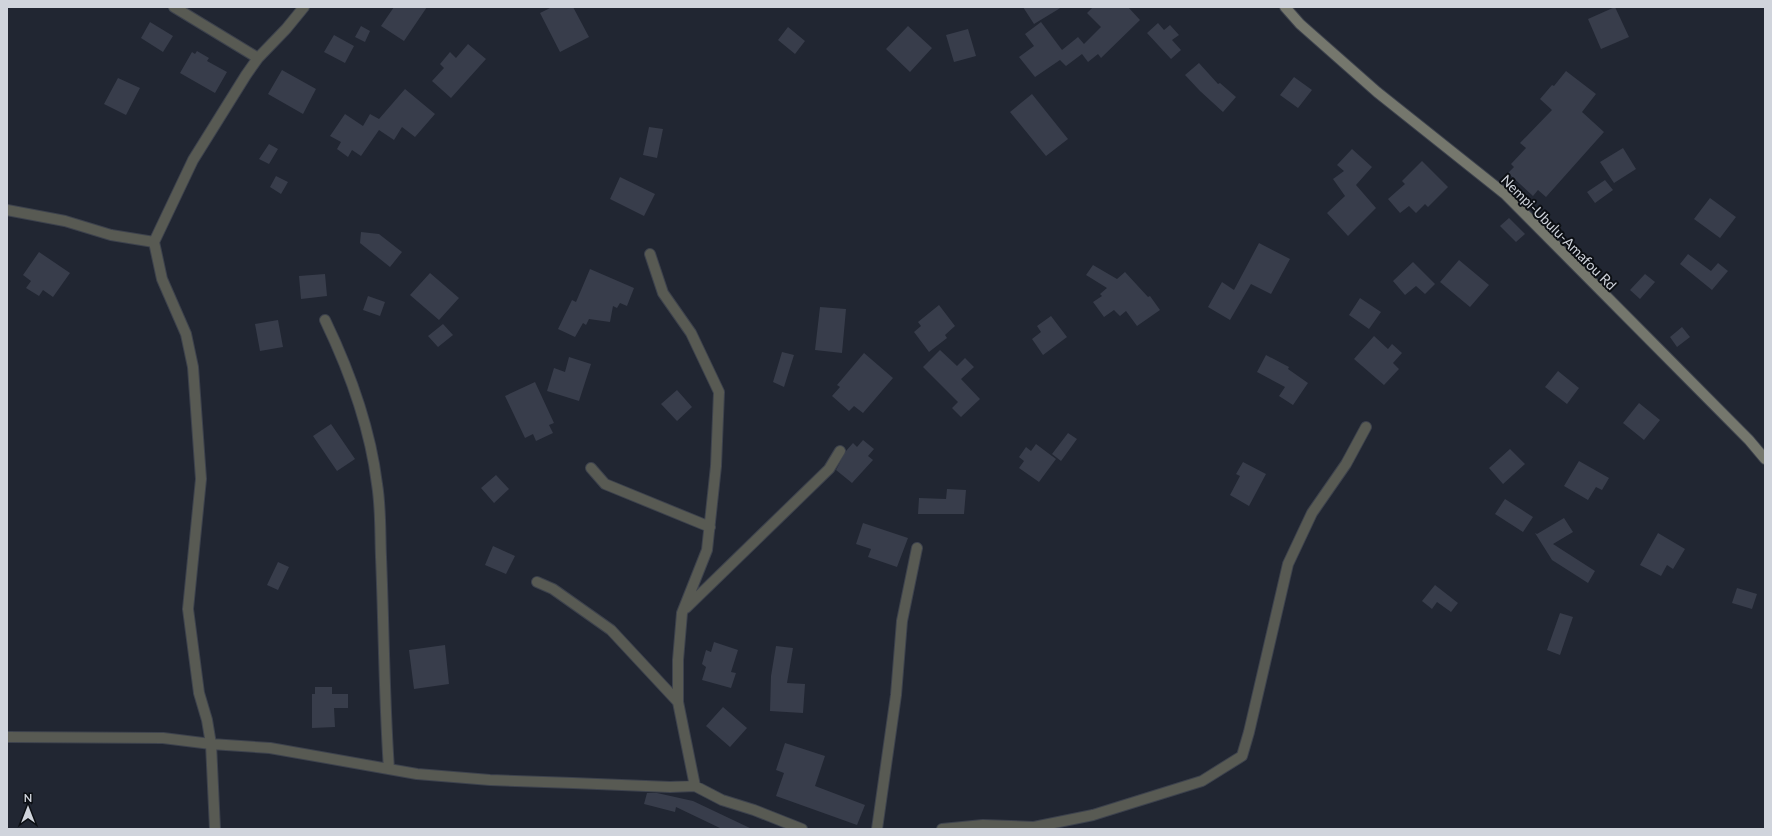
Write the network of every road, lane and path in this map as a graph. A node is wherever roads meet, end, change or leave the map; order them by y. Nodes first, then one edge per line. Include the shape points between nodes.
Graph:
1 (174, 7) edge
2 (304, 7) edge
3 (1285, 7) edge
4 (258, 58) junction
5 (7, 210) edge
6 (154, 242) junction
7 (650, 254) dead end
8 (325, 320) dead end
9 (1366, 427) dead end
10 (840, 451) dead end
11 (1765, 459) edge
12 (590, 468) dead end
13 (710, 527) junction
14 (917, 548) dead end
15 (537, 582) dead end
16 (682, 612) junction
17 (678, 702) junction
18 (7, 737) edge
19 (211, 744) junction
20 (389, 769) junction
21 (695, 786) junction
22 (215, 829) edge
23 (802, 829) edge
24 (877, 829) edge
25 (942, 829) edge

1 - 4 street
2 - 4 street
3 - 11 street, Nempi-Ubulu-Amafou Rd via 1300,24 1377,92 1505,194
4 - 6 street via 193,160
5 - 6 street via 65,221 111,235
6 - 19 street via 162,279 186,334 193,367 201,479 188,609 199,693
7 - 13 street via 664,293 691,333 719,392
8 - 20 street via 341,354 366,425 378,485
9 - 25 street via 1346,464 1312,513 1288,564 1242,756 1202,781 1093,815 1034,827 983,825
10 - 16 street via 829,469
12 - 13 street via 605,484
13 - 16 street via 708,550
14 - 24 street via 902,620 896,695
15 - 17 street via 553,589 611,630
16 - 17 street
17 - 21 street
18 - 19 street via 163,738
19 - 20 street via 270,748
19 - 22 street
20 - 21 street via 490,780
21 - 23 street via 722,800

